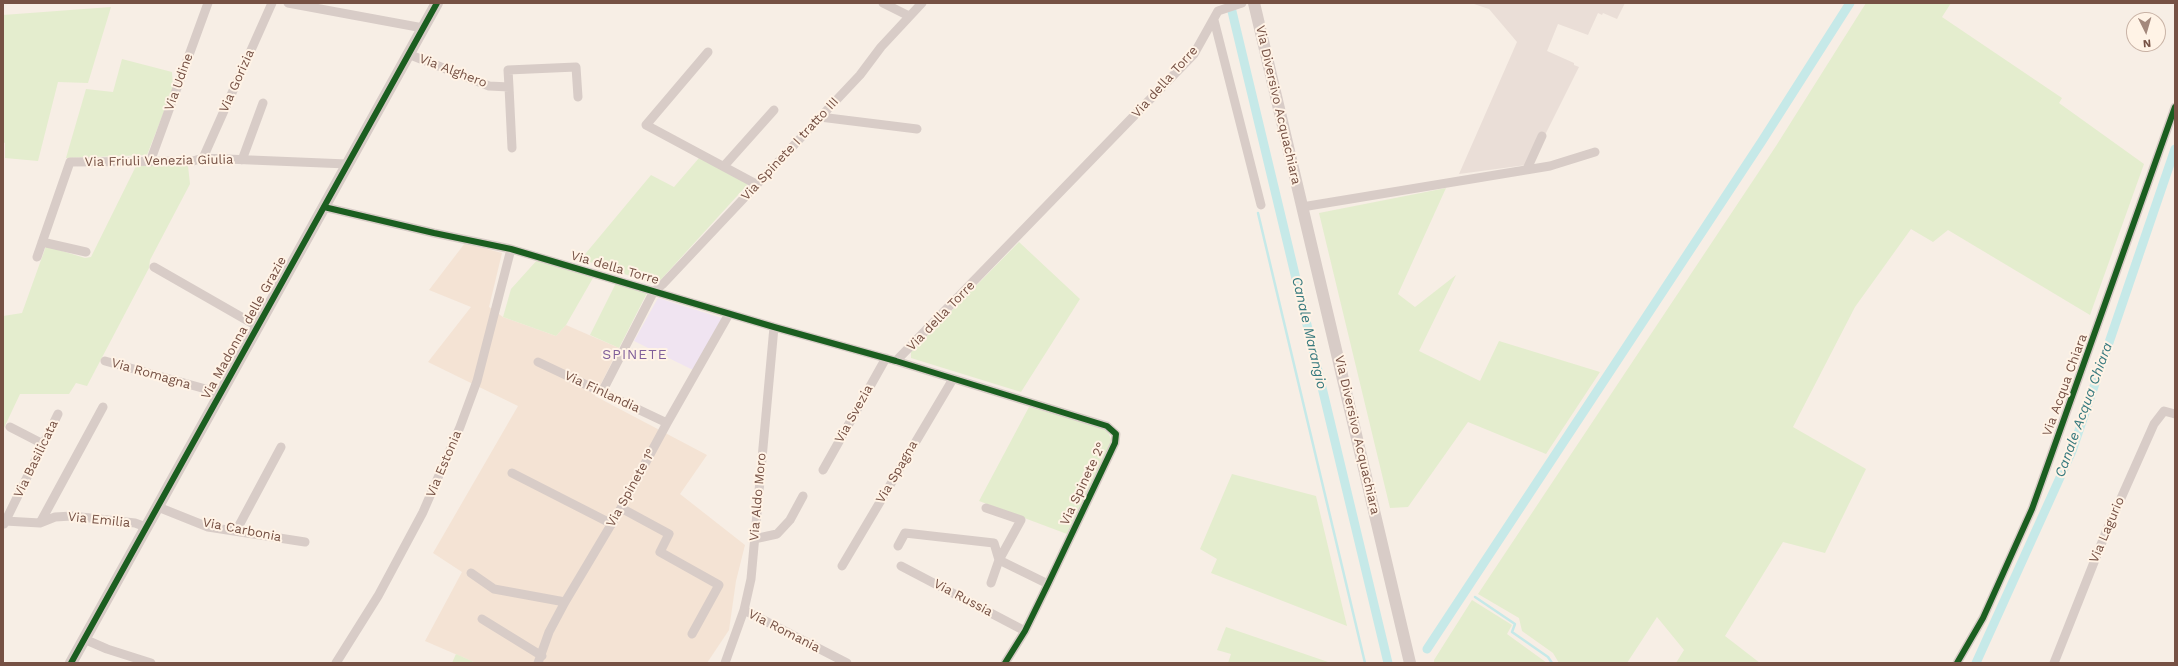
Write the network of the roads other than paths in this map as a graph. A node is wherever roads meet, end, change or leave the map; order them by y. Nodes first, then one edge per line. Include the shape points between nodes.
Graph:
1 (208, 3) edge
2 (272, 3) edge
3 (288, 3) edge
4 (436, 3) edge
5 (883, 3) edge
6 (922, 3) edge
7 (1254, 3) edge
8 (1241, 4) edge
9 (909, 16) junction
10 (1214, 20) junction
11 (423, 28) junction
12 (708, 52) dead end
13 (408, 54) junction
14 (509, 87) junction
15 (578, 97) dead end
16 (263, 103) dead end
17 (2175, 107) edge
18 (774, 110) dead end
19 (820, 117) junction
20 (917, 129) dead end
21 (1542, 136) dead end
22 (512, 148) dead end
23 (1595, 152) dead end
24 (203, 158) junction
25 (242, 160) junction
26 (150, 162) junction
27 (347, 164) junction
28 (724, 166) junction
29 (1527, 169) junction
30 (756, 184) junction
31 (1261, 205) dead end
32 (324, 207) junction
33 (1302, 207) junction
34 (42, 242) junction
35 (511, 249) junction
36 (86, 252) dead end
37 (37, 257) dead end
38 (154, 267) dead end
39 (654, 291) junction
40 (729, 314) junction
41 (257, 326) junction
42 (774, 327) junction
43 (886, 358) junction
44 (105, 361) dead end
45 (896, 361) junction
46 (538, 362) dead end
47 (953, 379) junction
48 (602, 392) junction
49 (220, 393) junction
50 (104, 407) dead end
51 (2174, 413) edge
52 (58, 414) dead end
53 (667, 423) junction
54 (10, 427) dead end
55 (42, 444) junction
56 (281, 447) dead end
57 (823, 470) dead end
58 (512, 473) dead end
59 (803, 496) dead end
60 (158, 507) junction
61 (621, 508) junction
62 (986, 508) dead end
63 (4, 523) edge
64 (40, 523) junction
65 (612, 524) junction
66 (146, 527) junction
67 (236, 531) junction
68 (754, 539) junction
69 (305, 542) dead end
70 (898, 546) dead end
71 (999, 560) junction
72 (842, 566) dead end
73 (901, 566) dead end
74 (471, 573) dead end
75 (991, 583) dead end
76 (1048, 584) junction
77 (565, 602) junction
78 (744, 610) junction
79 (482, 619) dead end
80 (1024, 631) junction
81 (692, 634) dead end
82 (84, 639) junction
83 (540, 659) edge
84 (71, 663) edge
85 (151, 663) edge
86 (336, 663) edge
87 (725, 663) edge
88 (847, 663) edge
89 (1005, 663) edge
90 (1410, 663) edge
91 (1957, 663) edge
92 (2054, 663) edge

1 - 26 street, Via Udine
2 - 24 street, Via Gorizia
3 - 11 street
4 - 11 street, Via Madonna delle Grazie
5 - 9 street
6 - 9 street, Via Spinete I tratto III
7 - 33 street, Via Diversivo Acquachiara
8 - 10 street, Via della Torre via 1218,11
9 - 19 street, Via Spinete I tratto III via 860,75
10 - 31 street
10 - 45 street, Via della Torre via 1194,54
11 - 13 street, Via Madonna delle Grazie
12 - 28 street via 646,125
13 - 14 street, Via Alghero via 489,86
13 - 27 street, Via Madonna delle Grazie
14 - 15 street via 508,70 576,67
14 - 22 street
16 - 25 street
17 - 91 street, Via Acqua Chiara via 2032,509 1983,618
18 - 28 street
19 - 20 street
19 - 30 street, Via Spinete I tratto III
21 - 29 street
23 - 29 street via 1550,166
24 - 25 street, Via Friuli Venezia Giulia
24 - 26 street, Via Friuli Venezia Giulia via 193,161
25 - 27 street, Via Friuli Venezia Giulia
26 - 34 street, Via Friuli Venezia Giulia via 70,162
27 - 32 street, Via Madonna delle Grazie
28 - 30 street
29 - 33 street
30 - 39 street, Via Spinete I tratto III
32 - 35 street, Via della Torre
32 - 41 street, Via Madonna delle Grazie
33 - 90 street, Via Diversivo Acquachiara
34 - 36 street
34 - 37 street, Via Friuli Venezia Giulia
35 - 39 street, Via della Torre
35 - 86 street, Via Estonia via 477,382 460,427 423,512 378,596
38 - 41 street
39 - 40 street, Via della Torre
39 - 48 street
40 - 42 street, Via della Torre
40 - 53 street, Via Spinete 1°
41 - 49 street, Via Madonna delle Grazie
42 - 43 street, Via della Torre
42 - 68 street, Via Aldo Moro
43 - 45 street, Via della Torre
43 - 57 street, Via Svezia
44 - 49 street, Via Romagna
45 - 47 street, Via Spinete 2°
46 - 48 street, Via Finlandia
47 - 72 street, Via Spagna
47 - 76 street, Via Spinete 2° via 1107,426 1116,434 1115,443
48 - 53 street, Via Finlandia
49 - 60 street, Via Madonna delle Grazie
50 - 64 street
51 - 92 street, Via Lagurio via 2164,411 2154,424 2106,532
52 - 55 street, Via Basilicata
53 - 61 street, Via Spinete 1°
54 - 55 street
55 - 63 street, Via Basilicata
56 - 67 street
58 - 65 street
59 - 68 street via 790,520 777,534
60 - 66 street, Via Madonna delle Grazie
60 - 67 street, Via Carbonia via 208,527
61 - 65 street, Via Spinete 1°
61 - 81 street via 669,534 660,552 719,585
62 - 71 street via 1021,520
63 - 64 street, Via Emilia
64 - 66 street, Via Emilia via 55,517 72,516 135,523
65 - 77 street, Via Spinete 1°
66 - 82 street, Via Madonna delle Grazie
67 - 69 street, Via Carbonia
68 - 78 street, Via Aldo Moro via 751,579
70 - 71 street via 905,533 994,543
71 - 75 street
71 - 76 street
73 - 80 street, Via Russia
74 - 77 street via 494,589
76 - 80 street, Via Spinete 2°
77 - 83 street, Via Spinete 1° via 549,632
78 - 87 street, Via Aldo Moro
78 - 88 street, Via Romania
79 - 83 street
80 - 89 street, Via Spinete 2°
82 - 84 street, Via Madonna delle Grazie
82 - 85 street

